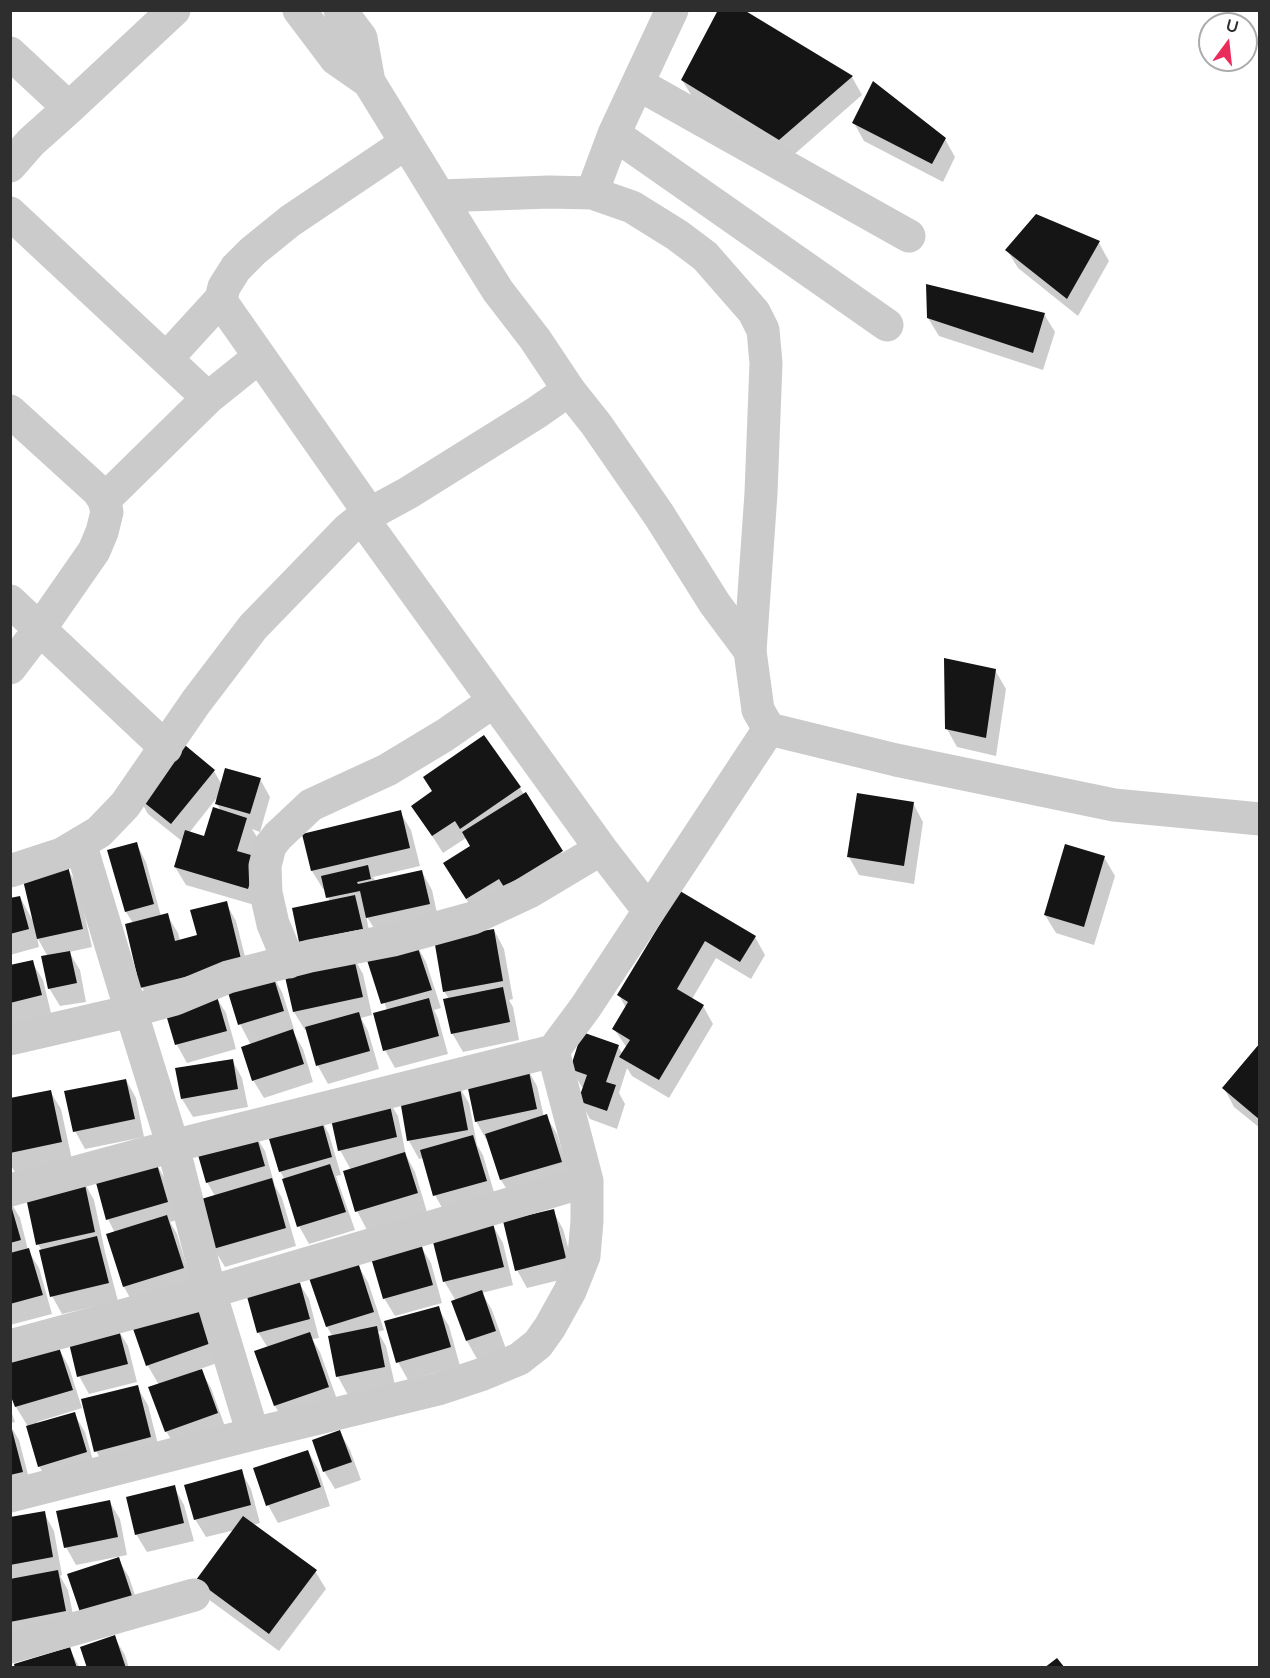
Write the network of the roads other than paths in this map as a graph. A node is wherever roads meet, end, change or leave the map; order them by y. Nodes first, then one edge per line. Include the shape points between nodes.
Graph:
1 (174, 10) edge
2 (299, 10) edge
3 (340, 10) edge
4 (672, 10) edge
5 (10, 53) edge
6 (369, 82) junction
7 (638, 84) junction
8 (69, 108) junction
9 (614, 134) junction
10 (406, 142) junction
11 (10, 166) edge
12 (592, 193) junction
13 (440, 196) junction
14 (10, 213) edge
15 (909, 236) dead end
16 (221, 299) junction
17 (887, 325) dead end
18 (259, 357) junction
19 (167, 358) junction
20 (569, 390) junction
21 (208, 398) junction
22 (10, 411) edge
23 (104, 500) junction
24 (366, 516) junction
25 (10, 601) edge
26 (39, 630) junction
27 (750, 651) junction
28 (10, 668) edge
29 (494, 701) junction
30 (769, 729) junction
31 (166, 748) junction
32 (1260, 819) edge
33 (80, 843) junction
34 (601, 849) junction
35 (10, 872) edge
36 (649, 911) junction
37 (289, 962) junction
38 (131, 1011) junction
39 (10, 1039) edge
40 (553, 1051) junction
41 (173, 1146) junction
42 (587, 1181) junction
43 (10, 1190) edge
44 (210, 1292) junction
45 (10, 1346) edge
46 (253, 1434) junction
47 (10, 1496) edge
48 (194, 1595) dead end
49 (10, 1647) edge

1 - 8 street
2 - 6 street via 336,59
3 - 6 street via 361,38
4 - 7 street
5 - 8 street
6 - 10 street
7 - 9 street
7 - 15 street
8 - 11 street
9 - 12 street
9 - 17 street
10 - 13 street
10 - 16 street via 253,251 236,268
12 - 13 street
12 - 27 street via 632,207 705,256 754,312 763,330 765,416
13 - 20 street via 498,291
14 - 19 street
16 - 18 street
16 - 19 street
18 - 21 street
18 - 24 street
19 - 21 street
20 - 24 street
20 - 27 street
21 - 23 street
22 - 23 street
23 - 26 street via 107,512 93,551
24 - 29 street
24 - 31 street via 348,529 253,627
25 - 26 street
26 - 28 street
26 - 31 street
27 - 30 street via 758,710
29 - 34 street
29 - 37 street via 387,770 311,805 270,846 266,893 273,924
30 - 32 street via 1114,805
30 - 36 street
31 - 33 street via 125,805 99,832
33 - 35 street via 62,854
33 - 38 street
34 - 36 street
34 - 37 street via 529,892 473,918
36 - 40 street
37 - 38 street via 228,977
38 - 39 street
38 - 41 street
40 - 41 street
40 - 42 street
41 - 43 street
41 - 44 street
42 - 44 street
42 - 46 street via 584,1256 550,1327 538,1344 519,1359 438,1389
44 - 45 street
44 - 46 street
46 - 47 street
48 - 49 street

